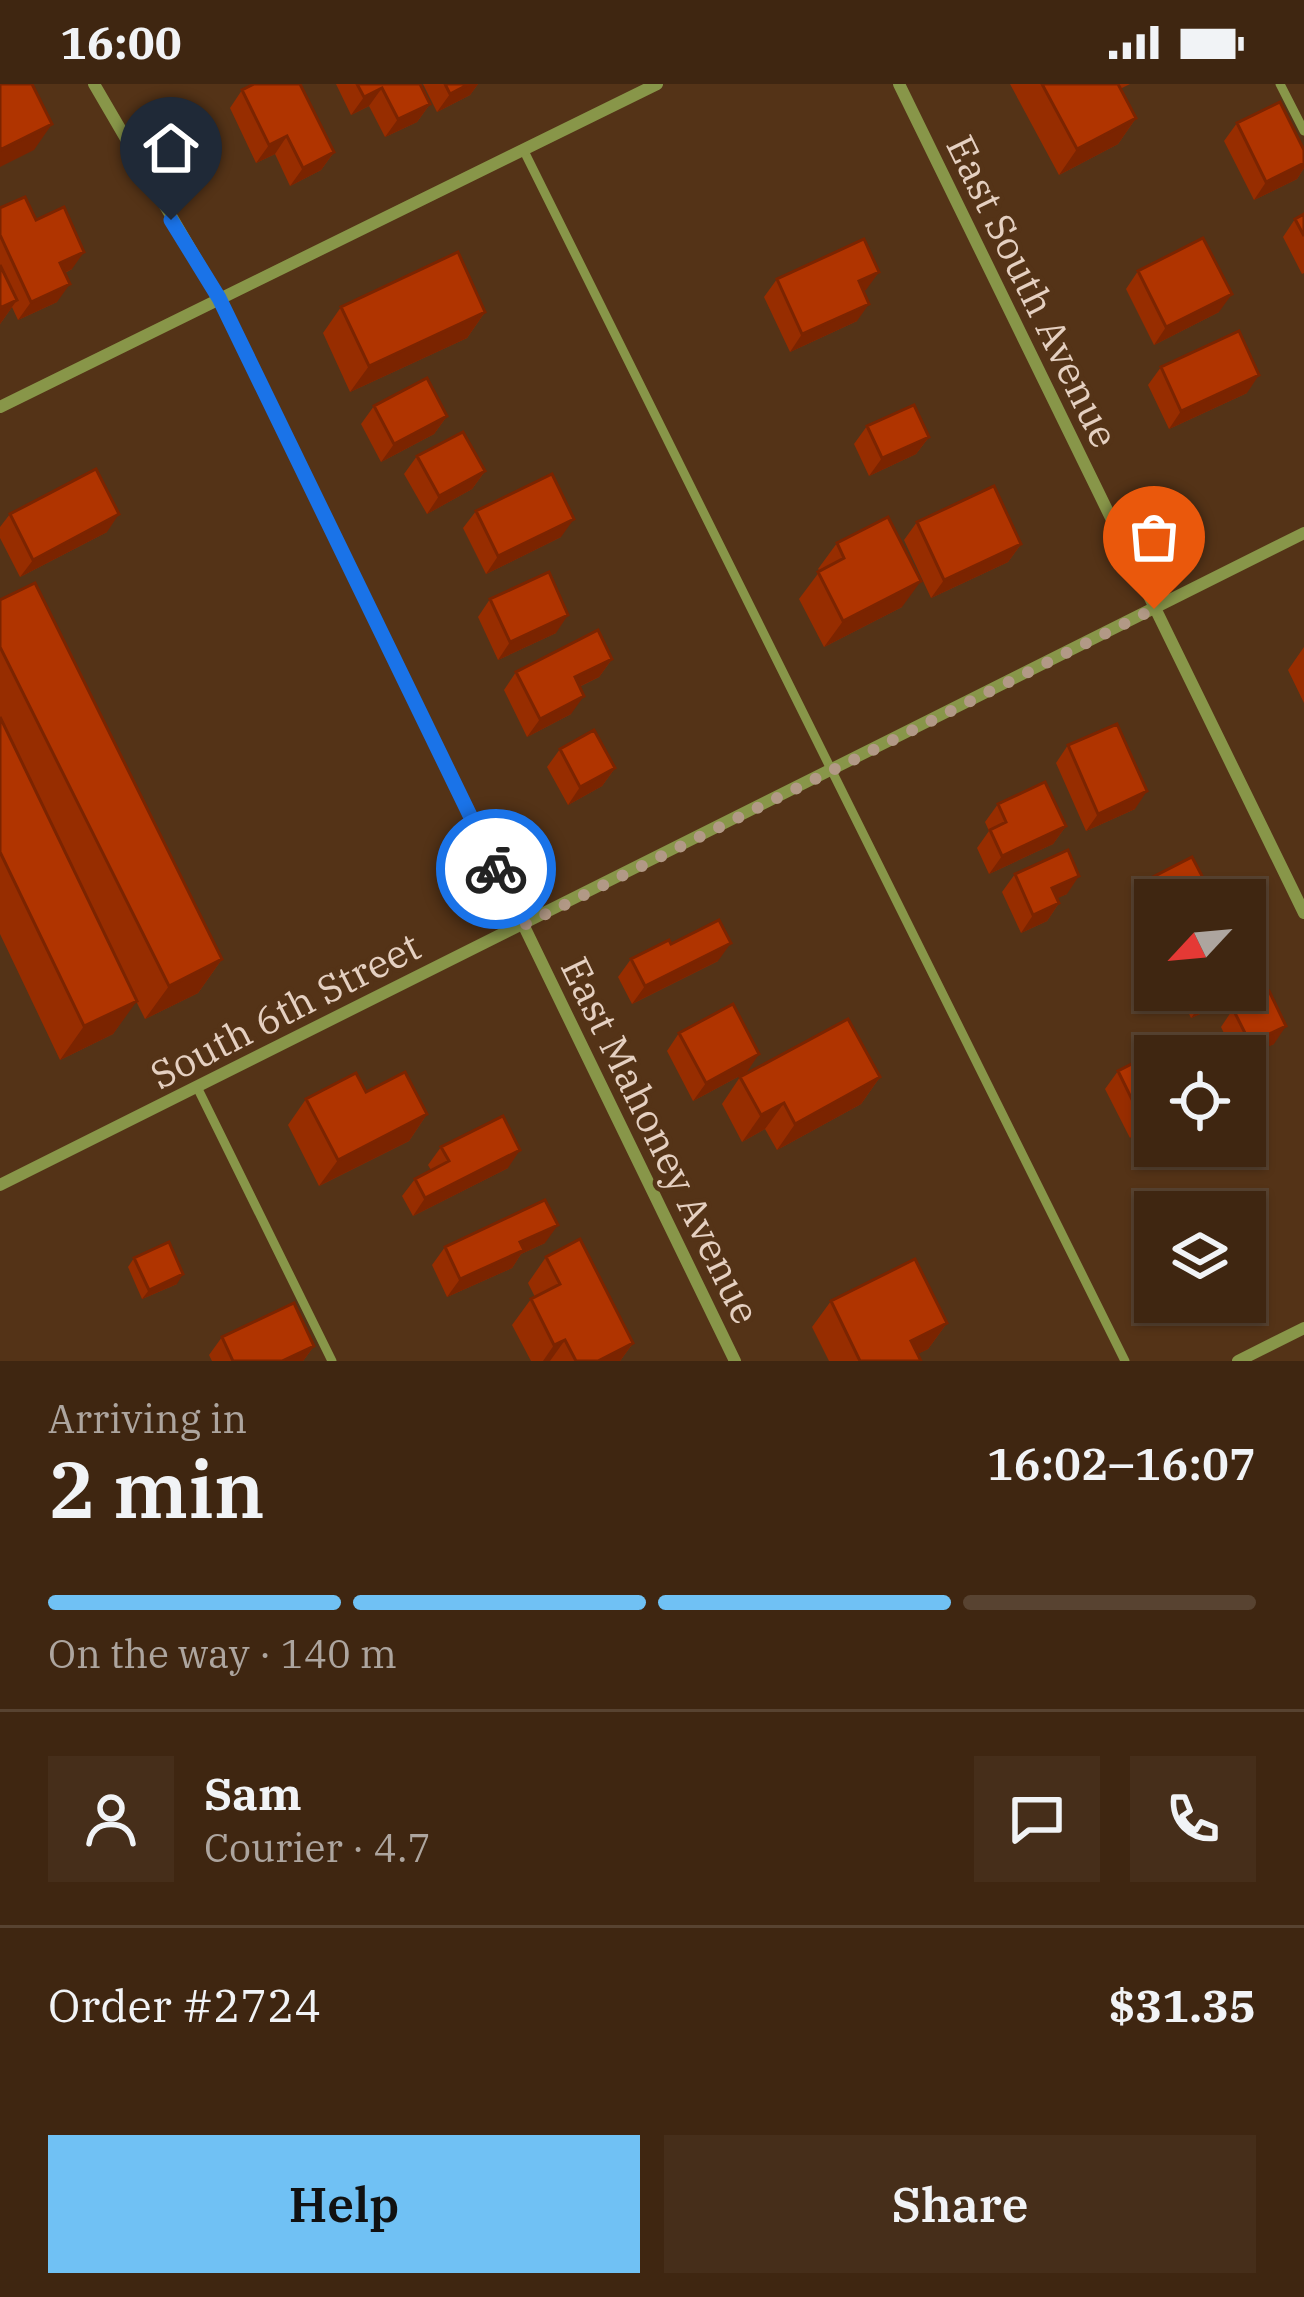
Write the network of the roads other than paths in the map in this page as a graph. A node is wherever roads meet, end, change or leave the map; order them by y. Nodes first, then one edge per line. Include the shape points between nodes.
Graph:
1 (94, 84) edge
2 (657, 84) edge
3 (899, 84) edge
4 (1280, 84) edge
5 (1304, 131) edge
6 (524, 149) junction
7 (219, 298) junction
8 (0, 406) edge
9 (1304, 533) edge
10 (1154, 609) junction
11 (830, 772) junction
12 (1304, 913) edge
13 (524, 925) junction
14 (197, 1087) junction
15 (0, 1185) edge
16 (1304, 1328) edge
17 (332, 1361) edge
18 (735, 1361) edge
19 (1125, 1361) edge
20 (1238, 1361) edge

1 - 7 street, East Mahoney Avenue
2 - 6 street
3 - 10 street, East South Avenue
4 - 5 lane
6 - 7 street
6 - 11 lane
7 - 8 street
7 - 13 street, East Mahoney Avenue
9 - 10 street, South 6th Street
10 - 11 street, South 6th Street
10 - 12 street, East South Avenue
11 - 13 street, South 6th Street
11 - 19 lane
13 - 14 street, South 6th Street
13 - 18 street, East Mahoney Avenue
14 - 15 street, South 6th Street
14 - 17 lane
16 - 20 street

